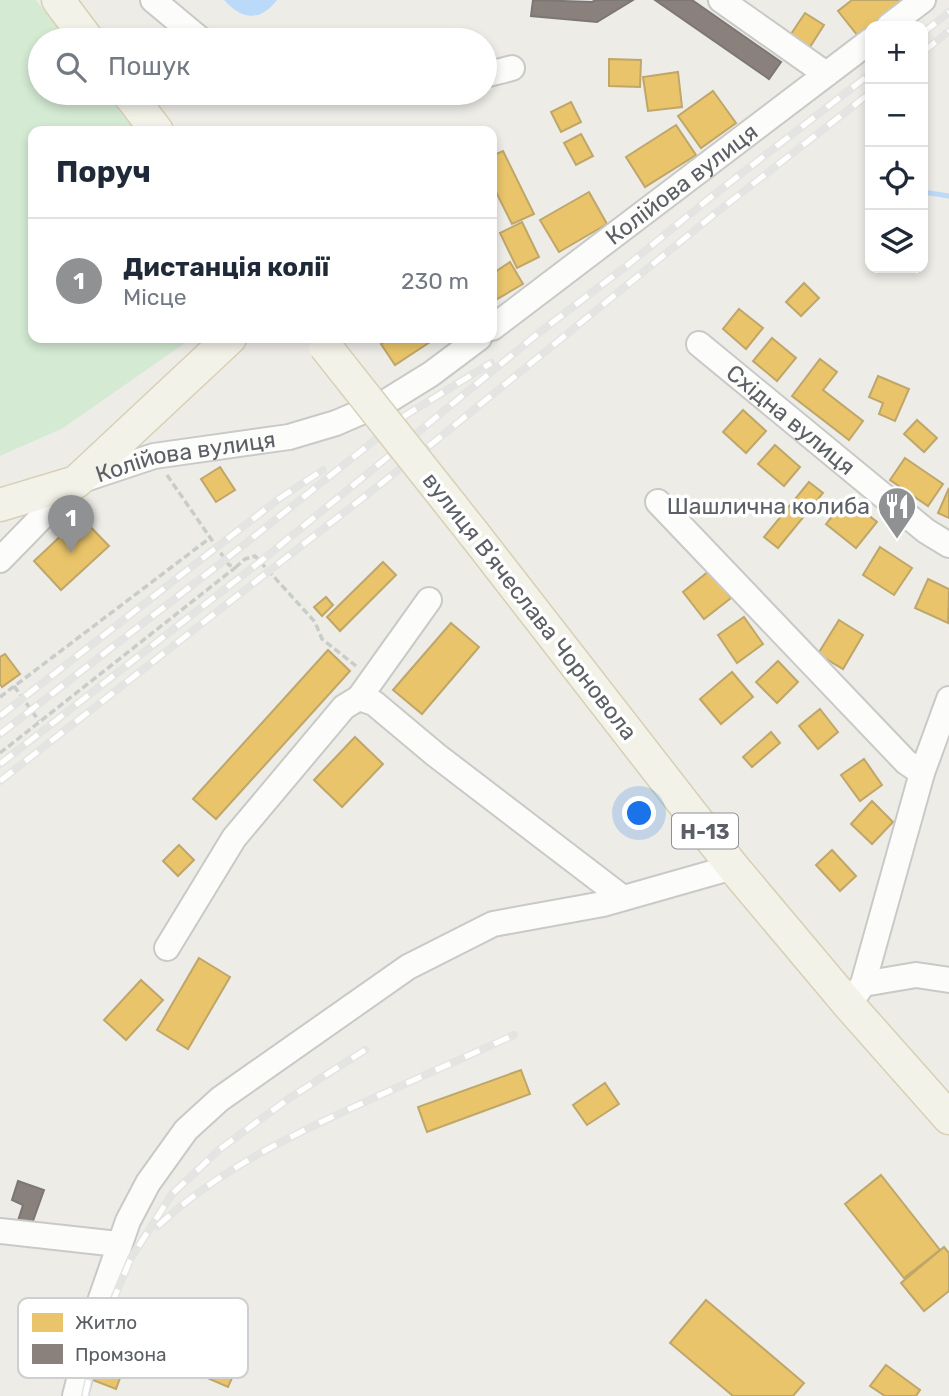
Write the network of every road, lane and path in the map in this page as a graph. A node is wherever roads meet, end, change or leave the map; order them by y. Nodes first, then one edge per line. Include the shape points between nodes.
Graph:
1 (153, 0) edge
2 (721, 0) edge
3 (923, 0) edge
4 (68, 4) edge
5 (896, 21) edge
6 (81, 28) edge
7 (187, 28) edge
8 (865, 45) edge
9 (512, 68) dead end
10 (497, 72) edge
11 (827, 74) junction
12 (137, 105) edge
13 (154, 126) edge
14 (497, 324) edge
15 (225, 343) edge
16 (322, 343) edge
17 (472, 343) edge
18 (699, 344) dead end
19 (154, 456) junction
20 (76, 482) junction
21 (658, 502) dead end
22 (0, 505) edge
23 (210, 538) junction
24 (949, 545) edge
25 (0, 561) edge
26 (236, 567) junction
27 (429, 600) dead end
28 (14, 686) junction
29 (366, 689) junction
30 (0, 697) edge
31 (949, 699) edge
32 (40, 722) junction
33 (0, 753) edge
34 (922, 773) junction
35 (733, 867) junction
36 (623, 898) junction
37 (167, 948) dead end
38 (949, 980) edge
39 (856, 994) junction
40 (949, 1118) edge
41 (0, 1231) edge
42 (118, 1244) junction
43 (101, 1298) edge
44 (80, 1378) edge
45 (75, 1396) edge

1 - 7 street
2 - 11 street
3 - 5 street
4 - 6 main road
8 - 11 street, Колійова вулиця
9 - 10 street
11 - 14 street, Колійова вулиця
12 - 13 main road
15 - 20 main road
16 - 35 main road, вулиця Вʼячеслава Чорновола / Н-13, bridge
17 - 19 street, Колійова вулиця via 389,400 336,423 289,437
18 - 24 street, Східна вулиця via 926,531
19 - 20 street, Колійова вулиця
19 - 23 path
20 - 22 main road
20 - 25 street
21 - 34 street via 906,762
23 - 26 path via 229,565
23 - 28 path
26 - 29 path via 256,556
26 - 32 path
27 - 29 street
28 - 30 path
28 - 32 path
29 - 36 street via 374,703 436,755
29 - 37 street via 344,707 234,838
31 - 34 street
32 - 33 path
34 - 39 street
35 - 36 street
35 - 39 main road, вулиця Вʼячеслава Чорновола / Н-13
36 - 42 street via 493,924 408,967 220,1099 186,1130 148,1183
38 - 39 street via 916,975
39 - 40 main road, вулиця Вʼячеслава Чорновола / Н-13
41 - 42 street
42 - 43 street
44 - 45 street

